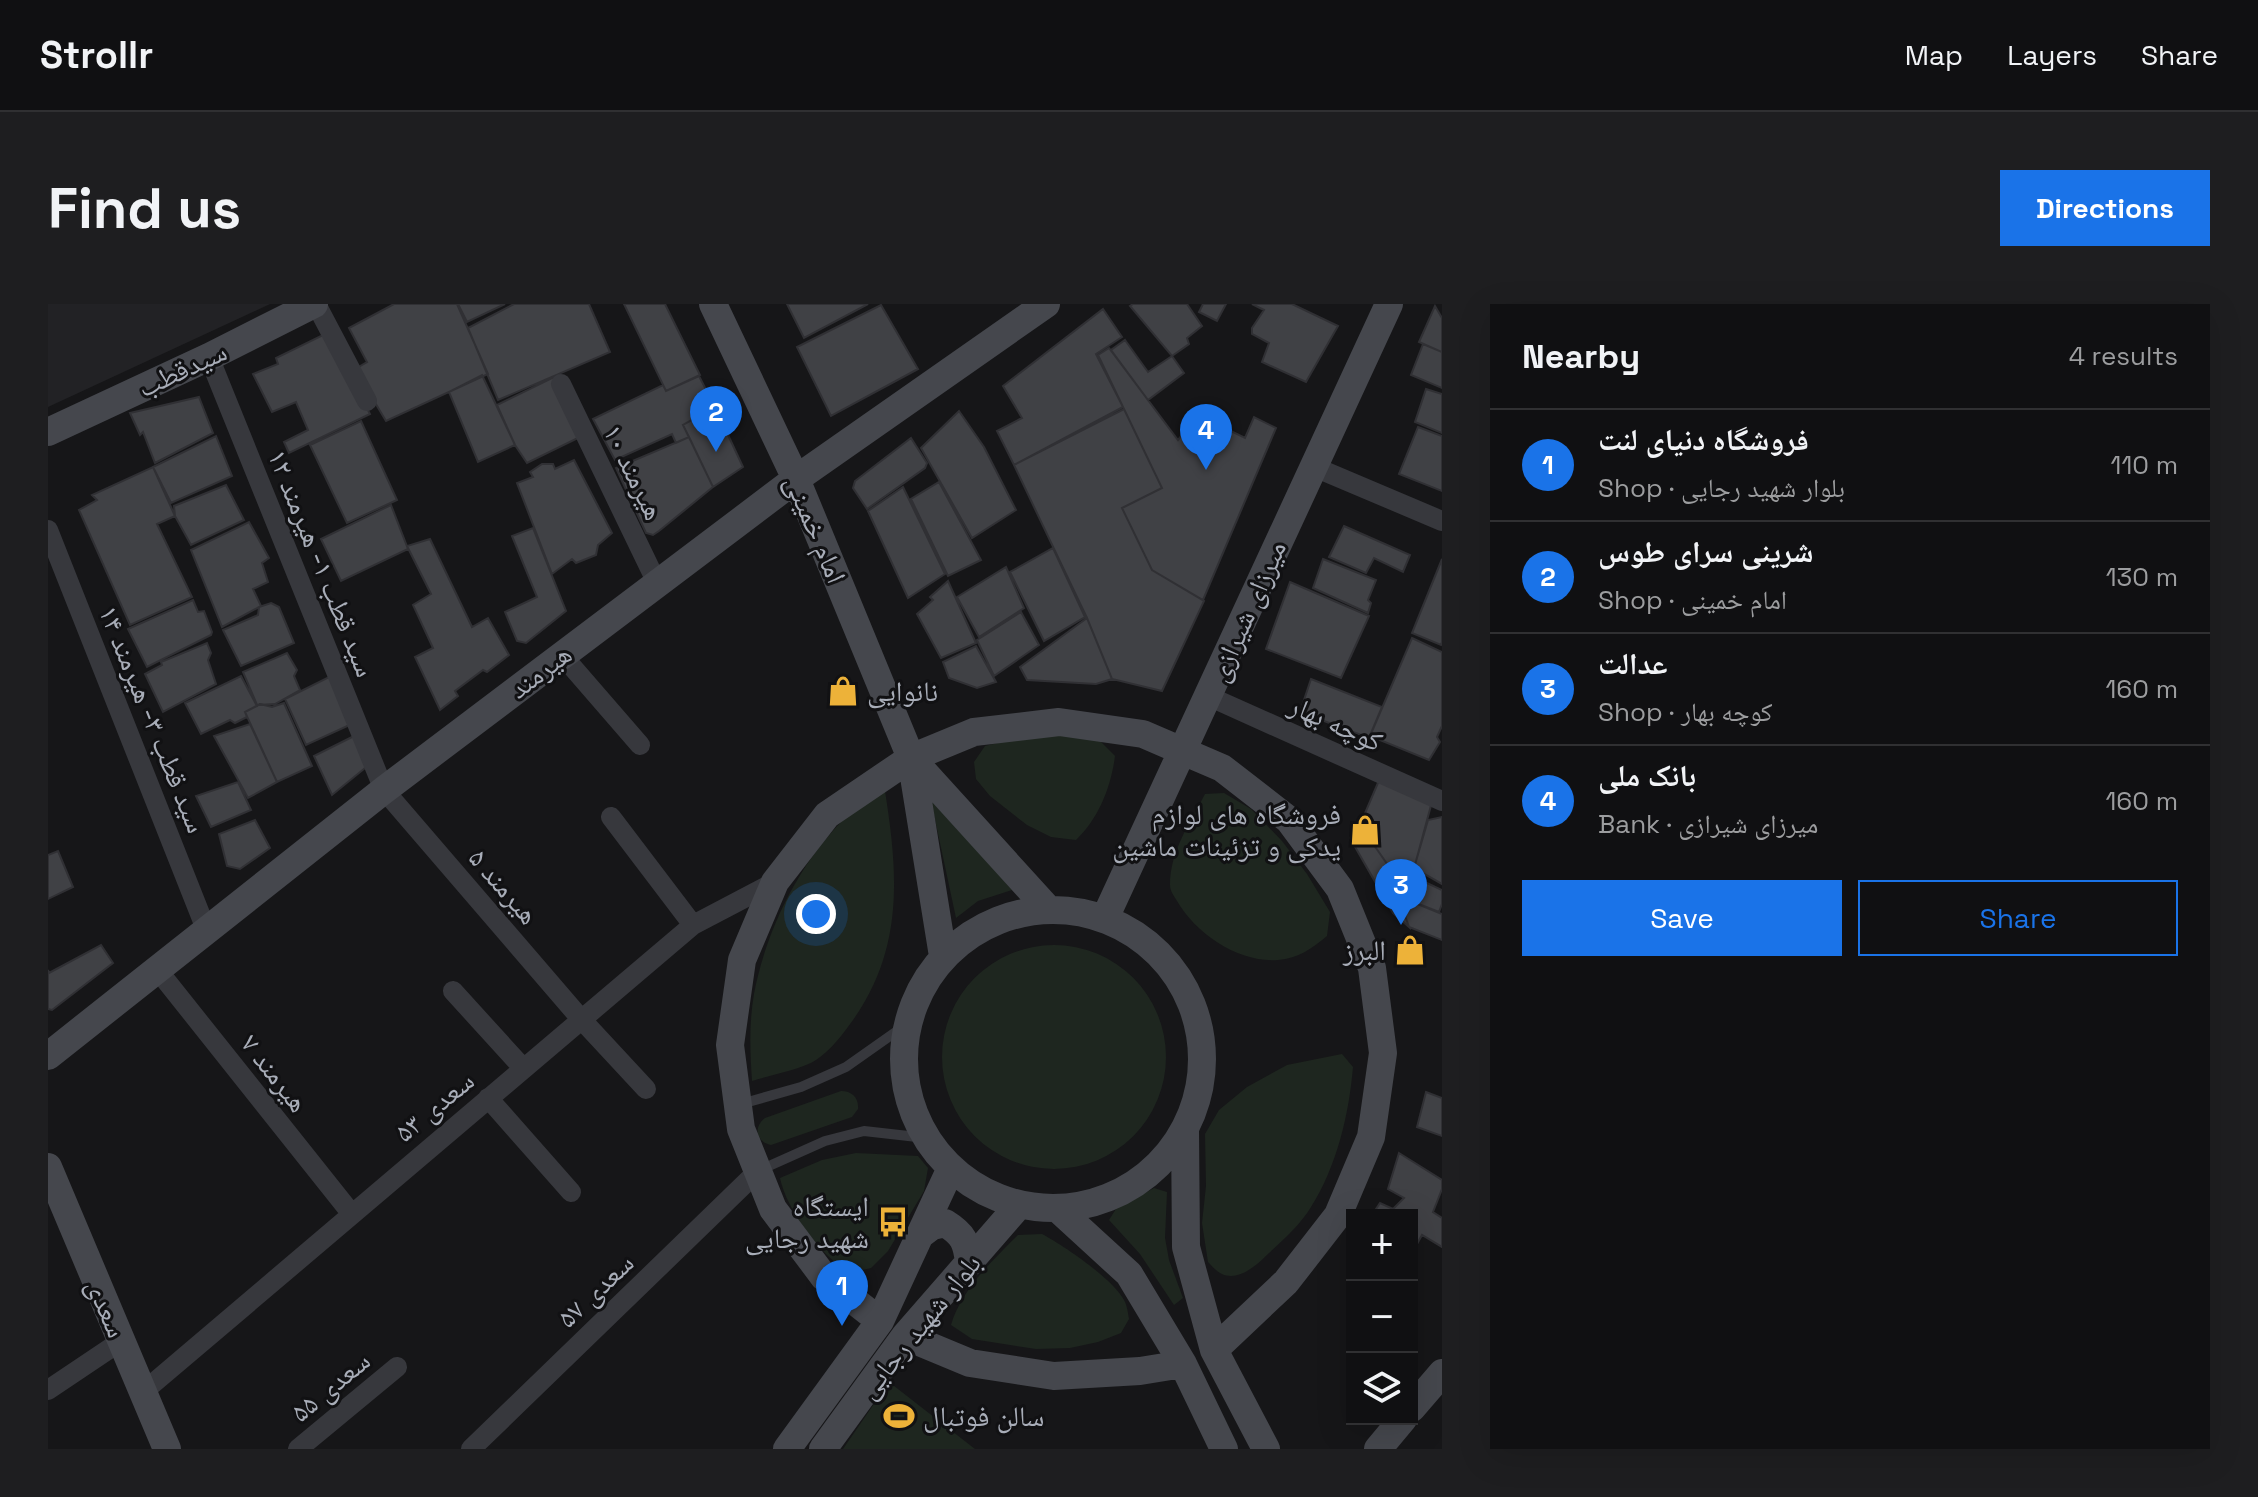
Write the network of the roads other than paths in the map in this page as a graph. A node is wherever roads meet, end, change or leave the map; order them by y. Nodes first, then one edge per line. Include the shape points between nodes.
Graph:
1 (315, 304) edge
2 (713, 304) edge
3 (1046, 304) edge
4 (1389, 304) edge
5 (209, 357) junction
6 (561, 384) dead end
7 (367, 401) dead end
8 (48, 432) edge
9 (1312, 466) junction
10 (796, 479) junction
11 (1442, 521) edge
12 (48, 530) edge
13 (657, 583) junction
14 (562, 655) junction
15 (1208, 696) junction
16 (640, 745) dead end
17 (1183, 751) junction
18 (911, 758) junction
19 (384, 790) junction
20 (1442, 801) edge
21 (611, 817) dead end
22 (775, 882) junction
23 (1048, 909) junction
24 (1105, 918) junction
25 (693, 925) junction
26 (206, 929) junction
27 (943, 956) junction
28 (156, 968) junction
29 (453, 991) dead end
30 (581, 1019) junction
31 (907, 1024) junction
32 (48, 1056) edge
33 (523, 1068) junction
34 (646, 1089) dead end
35 (488, 1098) junction
36 (738, 1105) junction
37 (1185, 1130) junction
38 (926, 1138) junction
39 (48, 1167) edge
40 (951, 1168) junction
41 (758, 1171) junction
42 (571, 1192) dead end
43 (1019, 1205) junction
44 (1058, 1209) junction
45 (351, 1213) junction
46 (920, 1235) junction
47 (969, 1263) junction
48 (880, 1321) junction
49 (905, 1336) junction
50 (121, 1341) junction
51 (1214, 1350) junction
52 (1183, 1364) junction
53 (397, 1367) dead end
54 (1442, 1373) edge
55 (48, 1390) edge
56 (143, 1392) junction
57 (1418, 1401) edge
58 (1398, 1425) edge
59 (167, 1449) edge
60 (298, 1449) edge
61 (471, 1449) edge
62 (787, 1449) edge
63 (823, 1449) edge
64 (1224, 1449) edge
65 (1266, 1449) edge
66 (1378, 1449) edge

1 - 5 main road, سیدقطب
1 - 7 street
2 - 10 main road, امام خمینی
3 - 10 main road, هیرمند
4 - 9 main road, میرزای شیرازی
5 - 8 main road, سیدقطب
5 - 19 street, سید قطب ۱- هیرمند ۱۲
6 - 13 street, هیرمند ۱۰
9 - 11 street
9 - 15 main road, میرزای شیرازی
10 - 13 main road, هیرمند
10 - 18 main road, امام خمینی
12 - 26 street, سید قطب ۳- هیرمند ۱۴
13 - 14 main road, هیرمند
14 - 16 street
14 - 19 main road, هیرمند
15 - 17 main road, میرزای شیرازی
15 - 20 street, کوچه بهار
17 - 18 main road via 1143,734 1059,722 974,732
17 - 24 main road, میرزای شیرازی
17 - 51 main road via 1222,768 1289,820 1340,889 1372,968 1383,1053 1371,1137 1338,1215 1286,1282
18 - 22 main road via 827,815
18 - 23 main road, امام خمینی
18 - 27 main road, امام خمینی
19 - 26 main road, هیرمند
19 - 30 street, هیرمند ۵
21 - 25 street
22 - 25 street, سعدی ۵۳
22 - 36 main road via 742,960 730,1045
23 - 24 main road
23 - 27 main road via 1009,915 974,931
24 - 37 main road via 1160,954 1197,1016 1203,1054 1199,1093
25 - 30 street, سعدی ۵۳
26 - 28 main road, هیرمند
27 - 31 main road via 920,988
28 - 32 main road, هیرمند
28 - 45 street, هیرمند ۷
29 - 33 street
30 - 33 street, سعدی ۵۳
30 - 34 street, هیرمند ۵
31 - 36 lane via 846,1067
31 - 38 main road via 903,1064 909,1102
33 - 35 street, سعدی ۵۳
35 - 42 street
35 - 45 street, سعدی ۵۳
36 - 41 main road via 741,1129
37 - 44 main road via 1163,1162 1133,1187 1097,1203
37 - 51 main road via 1186,1247
38 - 40 main road
38 - 41 lane via 864,1131 825,1141
39 - 50 main road, سعدی
40 - 43 main road via 983,1191
40 - 46 main road, بلوار شهید رجایی
41 - 48 main road via 773,1209 824,1277
41 - 61 street, سعدی ۵۷
43 - 44 main road
43 - 47 main road, بلوار شهید رجایی
44 - 52 main road via 1129,1274
45 - 56 street, سعدی ۵۳
46 - 47 main road via 945,1223 959,1231
46 - 48 main road, بلوار شهید رجایی
47 - 49 main road, بلوار شهید رجایی
48 - 62 main road, بلوار شهید رجایی
49 - 52 main road via 970,1363 1054,1376
49 - 63 main road, بلوار شهید رجایی
50 - 55 street
50 - 56 main road, سعدی
51 - 65 main road
52 - 64 main road
53 - 60 street, سعدی ۵۵
54 - 57 main road
56 - 59 main road, سعدی
58 - 66 main road

